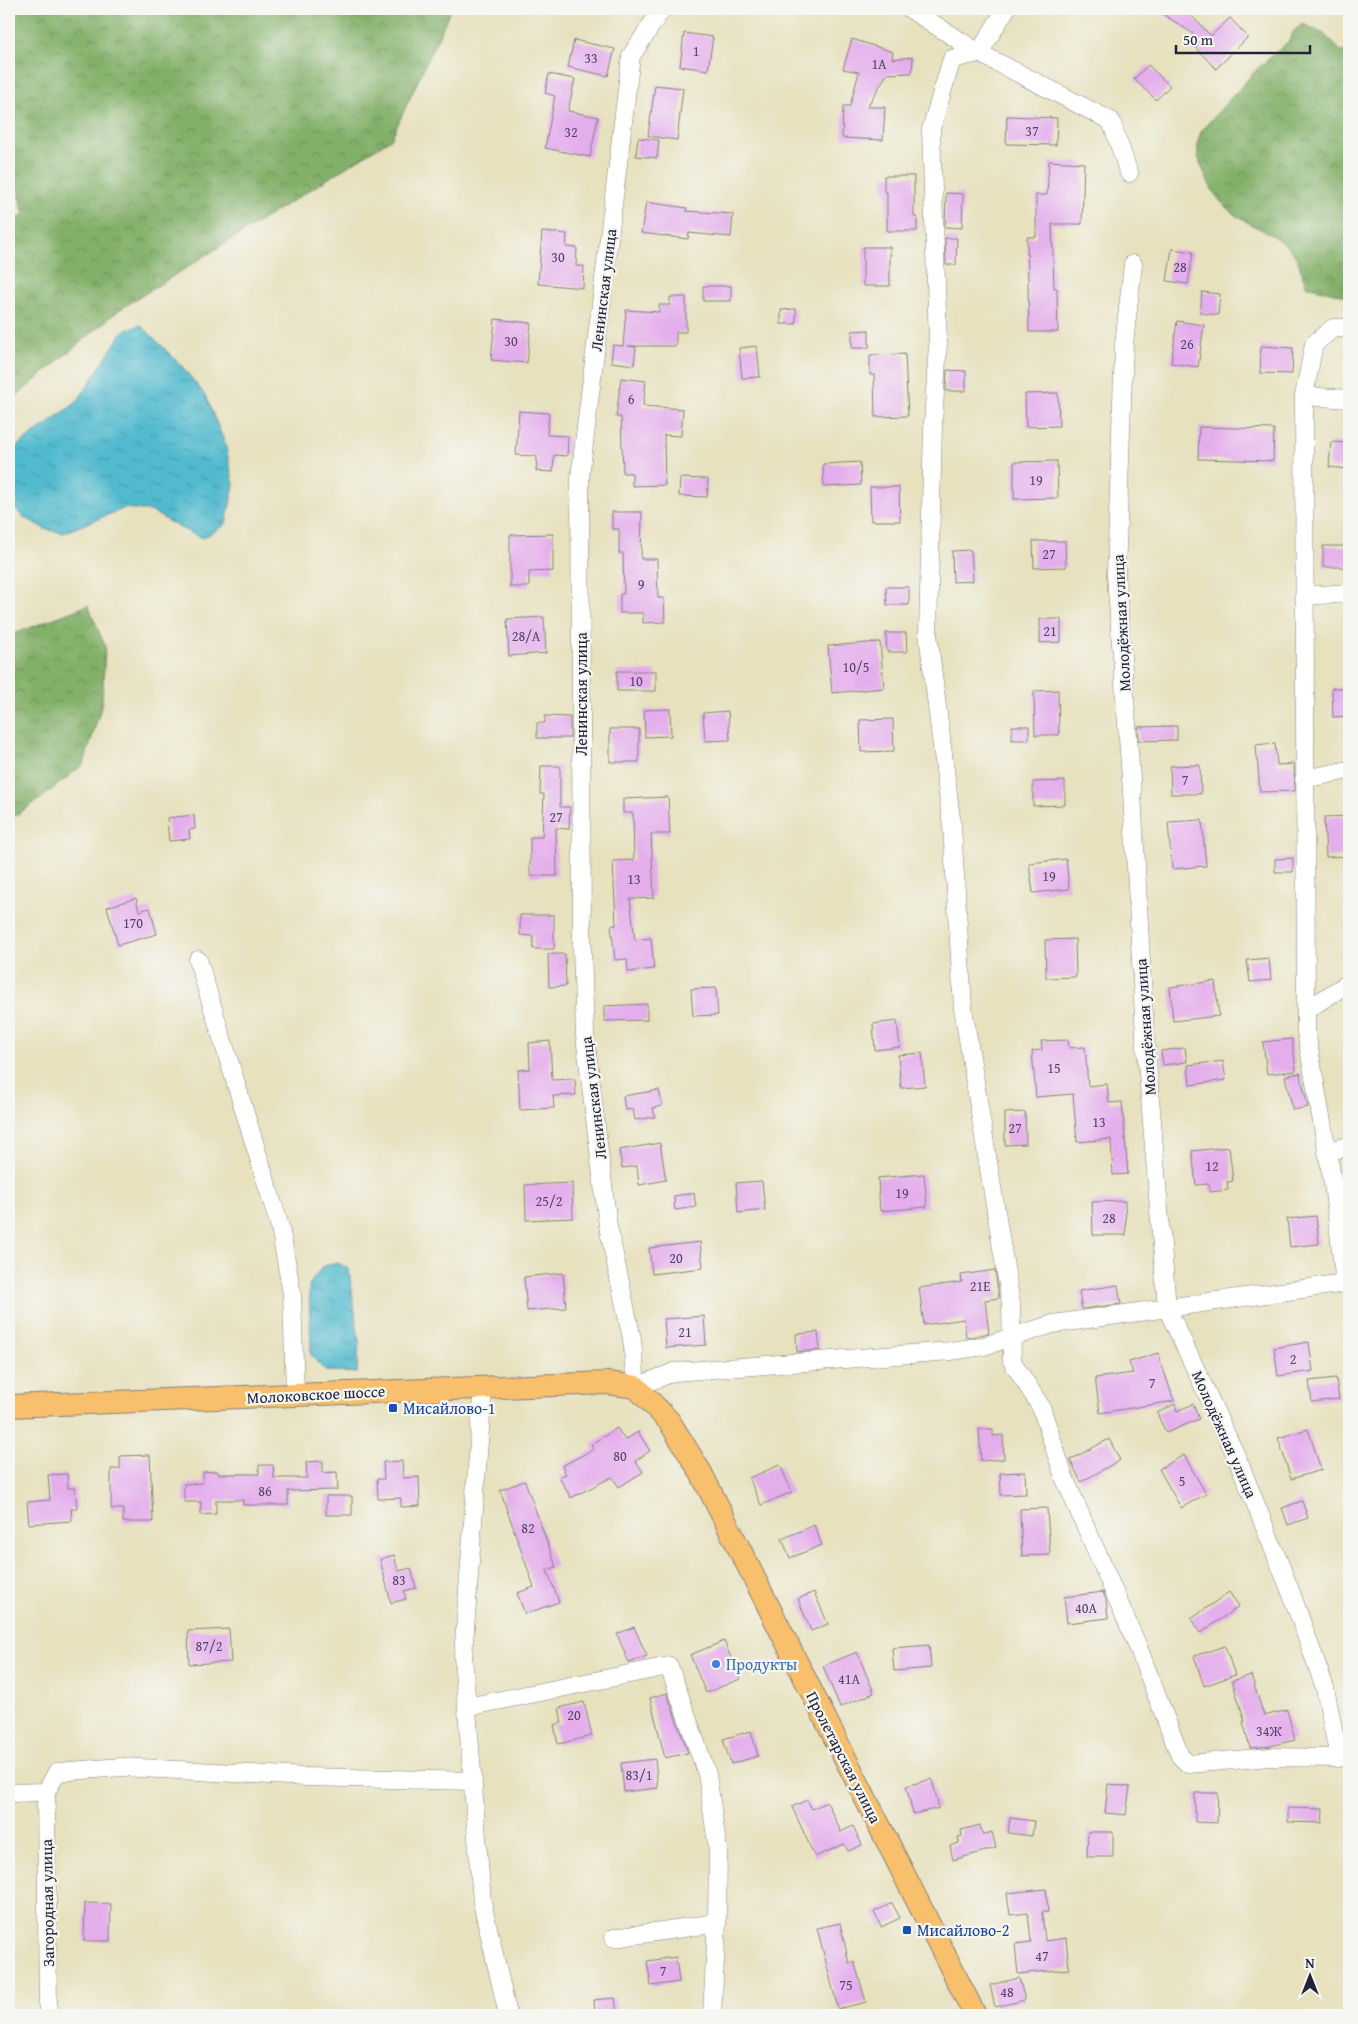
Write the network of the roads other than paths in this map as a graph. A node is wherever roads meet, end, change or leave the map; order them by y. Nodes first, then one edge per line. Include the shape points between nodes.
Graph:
1 (662, 9) edge
2 (910, 9) edge
3 (1006, 9) edge
4 (979, 53) junction
5 (1129, 173) dead end
6 (1133, 264) dead end
7 (1349, 328) edge
8 (1304, 396) junction
9 (1349, 399) edge
10 (1349, 593) edge
11 (1304, 596) junction
12 (1349, 770) edge
13 (1304, 779) junction
14 (198, 960) dead end
15 (1349, 983) edge
16 (1306, 1010) junction
17 (1349, 1146) edge
18 (1328, 1152) junction
19 (1167, 1308) junction
20 (1011, 1338) junction
21 (483, 1387) junction
22 (636, 1387) junction
23 (295, 1395) junction
24 (9, 1406) edge
25 (467, 1707) junction
26 (473, 1781) junction
27 (46, 1792) junction
28 (9, 1793) edge
29 (717, 1923) junction
30 (614, 1938) dead end
31 (48, 2015) edge
32 (508, 2015) edge
33 (712, 2015) edge
34 (975, 2015) edge

1 - 22 street, Ленинская улица via 631,56 580,477 585,1036 608,1226 632,1339
2 - 4 street
3 - 4 street
4 - 5 street via 1111,121
4 - 20 street via 952,59 931,129 938,343 928,634 952,826 963,1008 1011,1304
6 - 19 street, Молодёжная улица via 1124,344 1116,575 1145,1036
7 - 8 street via 1333,328 1314,344
8 - 9 street
8 - 11 street
10 - 11 street
11 - 13 street
12 - 13 street
13 - 16 street
14 - 23 street via 280,1227 292,1294
15 - 16 street
16 - 18 street via 1306,1032
17 - 18 street
18 - 19 street via 1345,1283
19 - 20 street via 1053,1324
19 - 20 street, Молодёжная улица via 1238,1460 1290,1590 1325,1688 1339,1758 1270,1757 1188,1764 1180,1756 1136,1642 1064,1477 1041,1407 1012,1361
20 - 22 street via 951,1351 674,1372
21 - 22 main road, Молоковское шоссе via 608,1383
21 - 23 main road, Молоковское шоссе
21 - 25 street via 463,1657
22 - 34 main road, Пролетарская улица via 669,1421 700,1471
23 - 24 main road, Молоковское шоссе
25 - 26 street
25 - 29 street via 669,1666 707,1774 718,1851
26 - 27 street via 306,1777 122,1767 57,1772
26 - 32 street via 482,1902
27 - 28 street
27 - 31 street, Загородная улица
29 - 30 street
29 - 33 street

